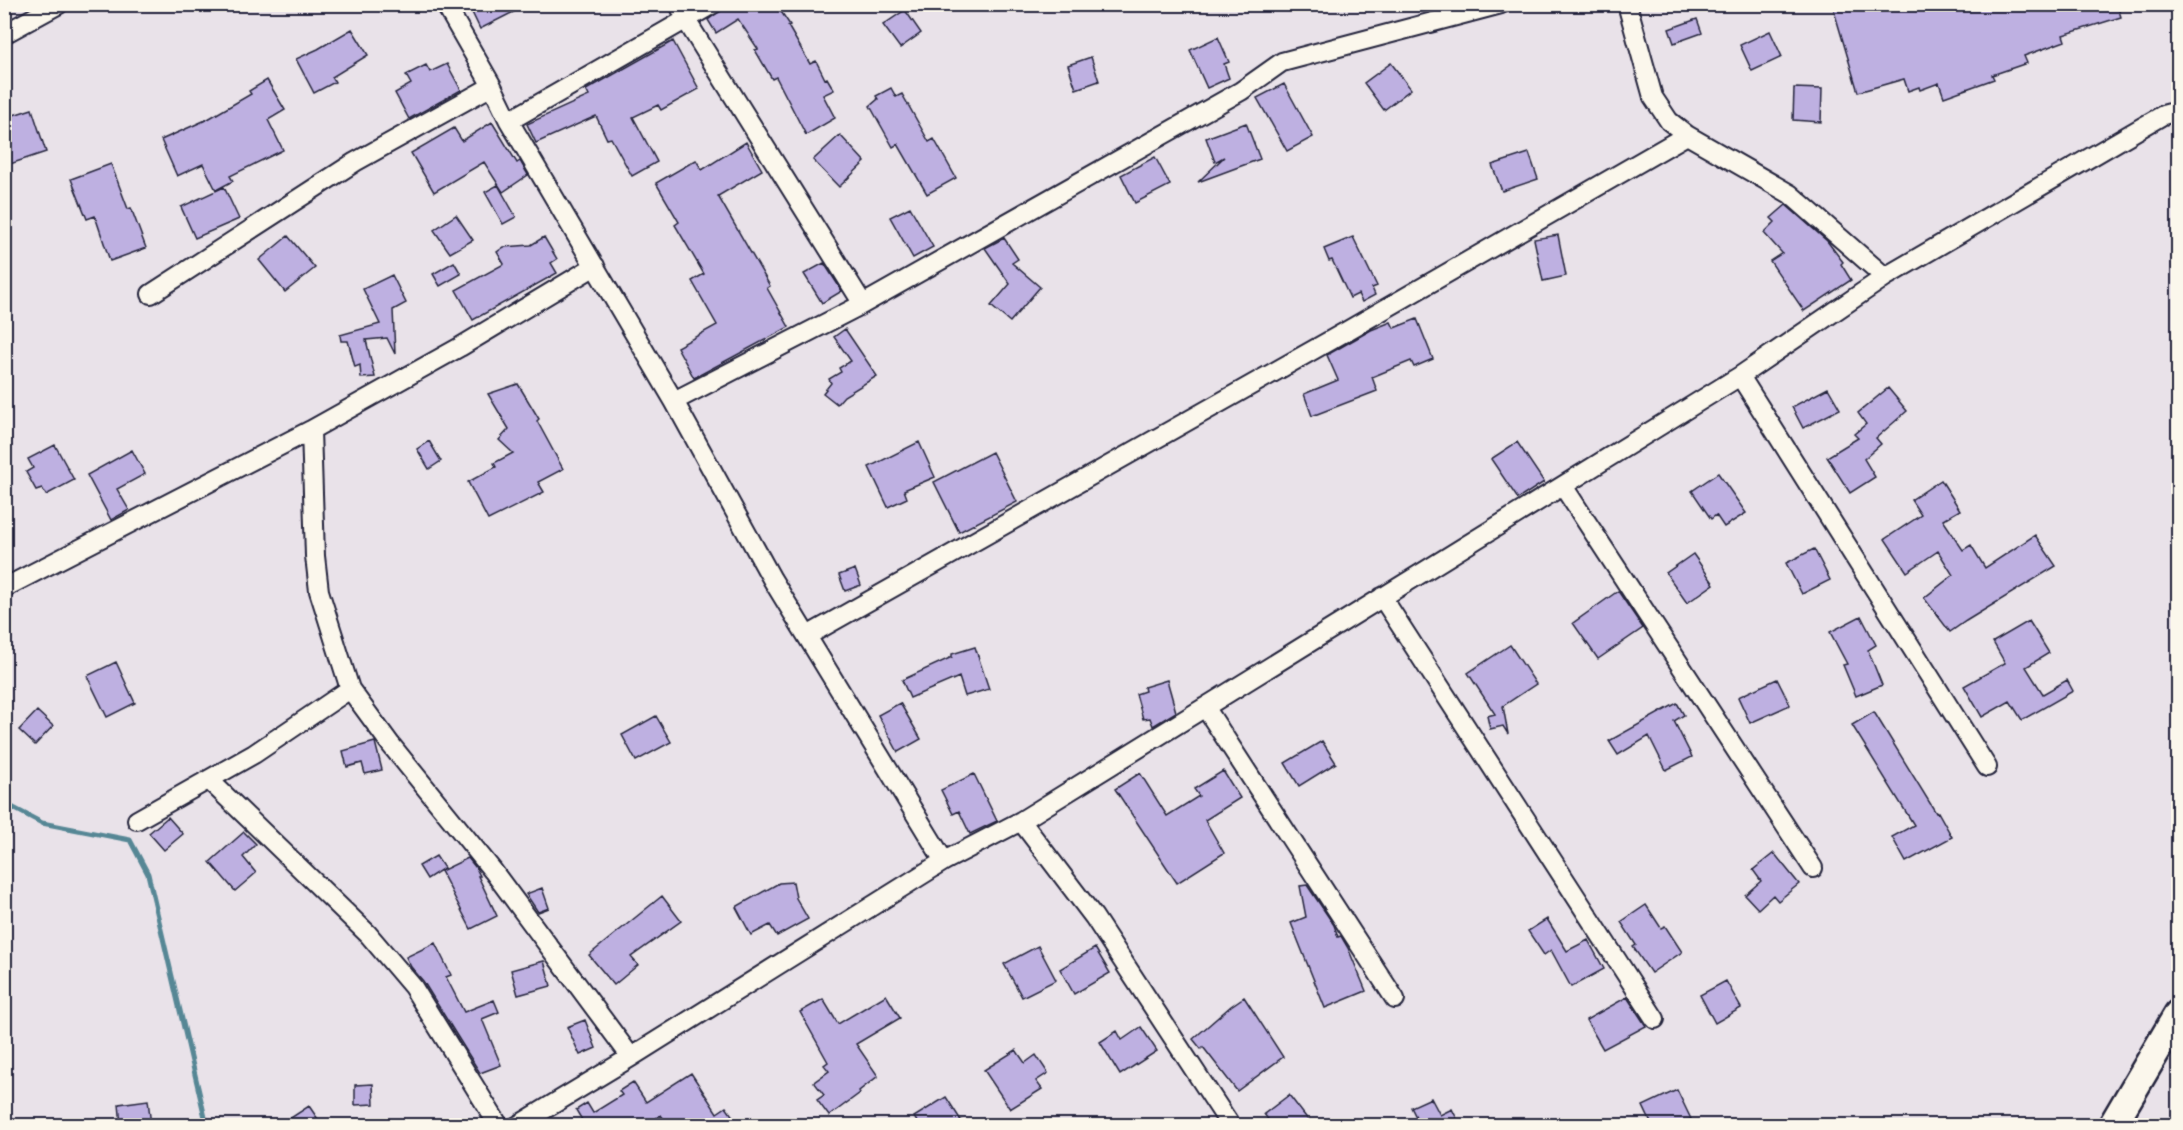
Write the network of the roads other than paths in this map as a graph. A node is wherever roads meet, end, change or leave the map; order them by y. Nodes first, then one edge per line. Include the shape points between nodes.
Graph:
1 (58, 4) edge
2 (445, 4) edge
3 (712, 4) edge
4 (1501, 4) edge
5 (1627, 4) edge
6 (682, 12) edge
7 (4, 34) edge
8 (492, 86) junction
9 (2178, 111) edge
10 (508, 121) junction
11 (1688, 135) junction
12 (595, 266) junction
13 (1885, 277) junction
14 (151, 294) dead end
15 (863, 304) junction
16 (1740, 376) junction
17 (674, 401) junction
18 (311, 430) junction
19 (1563, 486) junction
20 (4, 588) edge
21 (1382, 597) junction
22 (807, 636) junction
23 (350, 689) junction
24 (1205, 707) junction
25 (1987, 767) dead end
26 (209, 780) junction
27 (137, 820) dead end
28 (1021, 821) junction
29 (944, 861) junction
30 (1813, 868) dead end
31 (1395, 999) dead end
32 (2178, 1014) edge
33 (1655, 1019) dead end
34 (631, 1057) junction
35 (499, 1125) edge
36 (517, 1125) edge
37 (1231, 1125) edge
38 (2112, 1125) edge

1 - 7 street
2 - 8 street
3 - 6 street
4 - 15 street via 1282,62 1241,91
5 - 11 street via 1653,97 1669,121
6 - 10 street
6 - 15 street
8 - 10 street
8 - 14 street via 355,162
9 - 13 street via 2163,115
10 - 12 street
11 - 13 street via 1790,194
11 - 22 street
12 - 17 street
12 - 18 street
13 - 16 street
15 - 17 street
16 - 19 street
16 - 25 street
17 - 22 street
18 - 20 street
18 - 23 street via 315,556 320,591
19 - 21 street
19 - 30 street
21 - 24 street
21 - 33 street
22 - 29 street
23 - 26 street via 287,734
23 - 34 street
24 - 28 street
24 - 31 street
26 - 27 street
26 - 35 street via 368,934 413,987
28 - 29 street
28 - 37 street via 1094,917
29 - 34 street
32 - 38 highway
34 - 36 street

